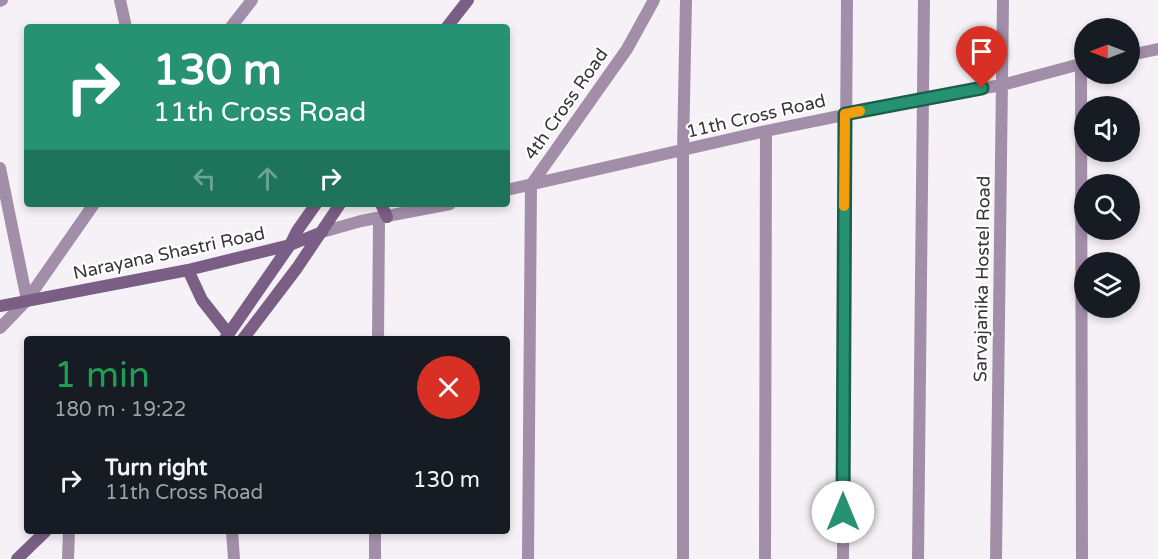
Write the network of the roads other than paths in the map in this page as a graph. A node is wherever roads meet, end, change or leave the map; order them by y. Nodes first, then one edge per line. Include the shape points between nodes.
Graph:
1 (120, 0) edge
2 (252, 0) edge
3 (468, 0) edge
4 (654, 0) edge
5 (686, 0) edge
6 (847, 0) edge
7 (924, 0) edge
8 (1003, 0) edge
9 (125, 24) edge
10 (233, 24) edge
11 (449, 24) edge
12 (1158, 49) edge
13 (1140, 53) edge
14 (1074, 66) edge
15 (1083, 84) edge
16 (1002, 85) junction
17 (922, 99) junction
18 (845, 114) junction
19 (766, 131) junction
20 (683, 151) junction
21 (0, 168) edge
22 (531, 185) junction
23 (510, 189) edge
24 (314, 207) edge
25 (338, 207) edge
26 (381, 207) edge
27 (436, 207) edge
28 (83, 210) edge
29 (383, 218) junction
30 (322, 232) junction
31 (290, 245) junction
32 (188, 270) junction
33 (27, 300) junction
34 (0, 306) edge
35 (0, 327) edge
36 (226, 336) edge
37 (245, 336) edge
38 (378, 336) edge
39 (43, 534) edge
40 (69, 534) edge
41 (232, 534) edge
42 (375, 534) edge
43 (17, 559) edge
44 (68, 559) edge
45 (234, 559) edge
46 (375, 559) edge
47 (528, 559) edge
48 (683, 559) edge
49 (765, 559) edge
50 (843, 559) edge
51 (918, 559) edge
52 (996, 559) edge
53 (1082, 559) edge

1 - 9 street
2 - 10 street
3 - 11 main road
4 - 22 street, 4th Cross Road via 627,49
5 - 20 street
6 - 18 street
7 - 17 street
8 - 16 street, Sarvajanika Hostel Road
12 - 13 street
14 - 16 street, 11th Cross Road
15 - 53 street
16 - 17 street, 11th Cross Road
16 - 52 street, Sarvajanika Hostel Road
17 - 18 street, 11th Cross Road
17 - 51 street
18 - 19 street, 11th Cross Road
18 - 50 street
19 - 20 street, 11th Cross Road
19 - 49 street
20 - 22 street, 11th Cross Road
20 - 48 street
21 - 33 street
22 - 23 street, 11th Cross Road
22 - 47 street, 4th Cross Road
24 - 31 main road
25 - 30 main road
26 - 29 main road
27 - 29 street
28 - 33 street
29 - 30 street, Narayana Shastri Road
29 - 38 street
30 - 31 main road, Narayana Shastri Road
30 - 37 main road
31 - 32 main road, Narayana Shastri Road
31 - 36 main road
32 - 33 main road, Narayana Shastri Road
32 - 36 main road
33 - 34 main road, Narayana Shastri Road
33 - 35 street
39 - 43 main road
40 - 44 street
41 - 45 street
42 - 46 street

